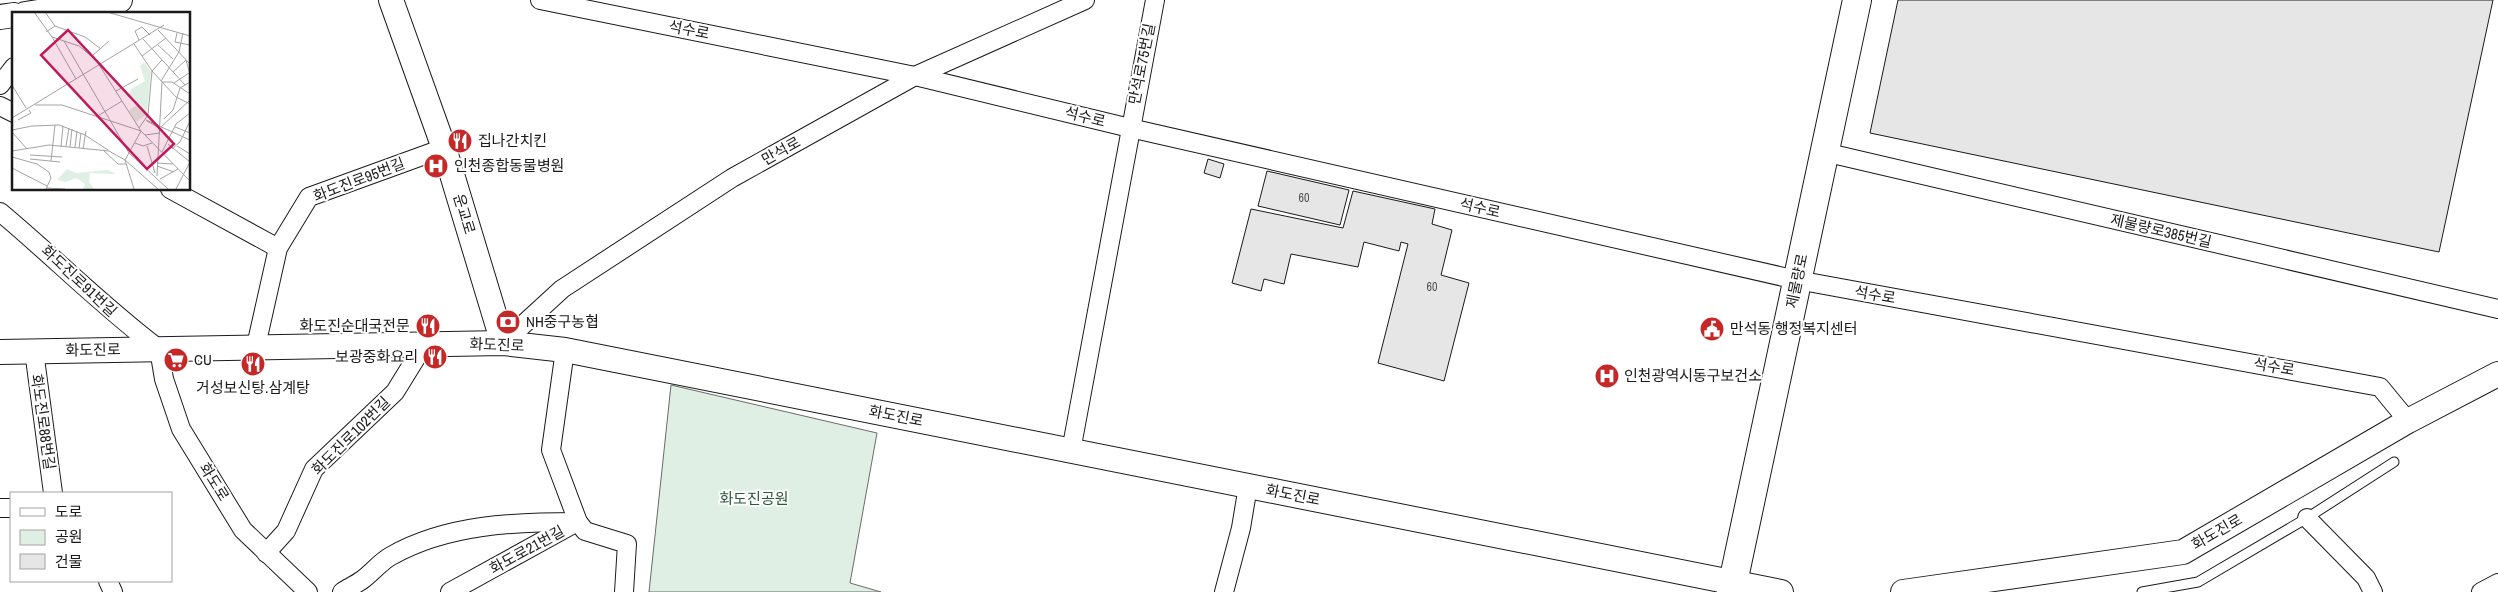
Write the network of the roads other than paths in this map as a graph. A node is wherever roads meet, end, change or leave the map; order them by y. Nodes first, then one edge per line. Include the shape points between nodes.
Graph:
1 (120, 0) edge
2 (392, 0) edge
3 (540, 0) edge
4 (1085, 0) edge
5 (1155, 0) edge
6 (1856, 0) edge
7 (42, 12) edge
8 (12, 70) edge
9 (915, 76) junction
10 (0, 85) edge
11 (0, 106) edge
12 (12, 112) edge
13 (1130, 128) junction
14 (444, 148) junction
15 (1824, 152) junction
16 (172, 190) edge
17 (0, 212) edge
18 (278, 248) junction
19 (1797, 280) junction
20 (2498, 309) edge
21 (503, 343) junction
22 (424, 344) junction
23 (256, 346) junction
24 (159, 349) junction
25 (565, 350) junction
26 (34, 351) junction
27 (0, 352) edge
28 (2498, 374) edge
29 (2408, 421) junction
30 (1071, 451) junction
31 (2394, 462) dead end
32 (1248, 486) junction
33 (53, 492) edge
34 (2307, 518) junction
35 (578, 522) junction
36 (266, 553) junction
37 (2498, 583) edge
38 (1732, 588) edge
39 (1917, 591) edge
40 (308, 592) edge
41 (342, 592) edge
42 (450, 592) edge
43 (624, 592) edge
44 (1224, 592) edge
45 (1781, 592) edge
46 (2142, 592) edge
47 (2373, 592) edge
48 (2480, 592) edge

1 - 7 street
2 - 14 street, 운교로
3 - 9 street, 석수로
4 - 9 street, 만석로
5 - 13 street, 만석로75번길
6 - 15 main road, 제물량로
8 - 10 street
9 - 13 street, 석수로
9 - 21 street, 만석로 via 708,194 562,289
11 - 12 street
13 - 19 street, 석수로
13 - 30 street, 만석로75번길
14 - 18 street, 화도진로95번길 via 309,197
14 - 21 street, 운교로
15 - 19 main road, 제물량로
15 - 20 street, 제물량로385번길
16 - 18 street
17 - 24 street, 화도진로91번길 via 48,251 120,319
18 - 23 street, 화도진로95번길
19 - 29 street, 석수로 via 2380,386
19 - 38 main road, 제물량로
21 - 22 street, 화도진로
21 - 25 street, 화도진로
22 - 23 street, 화도진로
22 - 36 street, 화도진로102번길 via 395,392 314,469 286,531
23 - 24 street, 화도진로
24 - 26 street, 화도진로
24 - 36 street, 화도로 via 164,379 181,429 243,530
25 - 30 street, 화도진로
25 - 35 street via 552,450
26 - 27 street, 화도진로
26 - 33 street, 화도진로88번길
28 - 29 street, 화도진로
29 - 39 street, 화도진로 via 2183,552
30 - 32 street, 화도진로
31 - 34 lane
32 - 38 street, 화도진로
32 - 44 street
34 - 46 lane via 2198,582
34 - 47 street via 2366,578
35 - 41 street via 533,522 450,533 390,557
35 - 42 street, 화도로21번길
35 - 43 street via 585,531 628,544
36 - 40 street, 화도로
37 - 48 street
38 - 45 street, 화도진로

